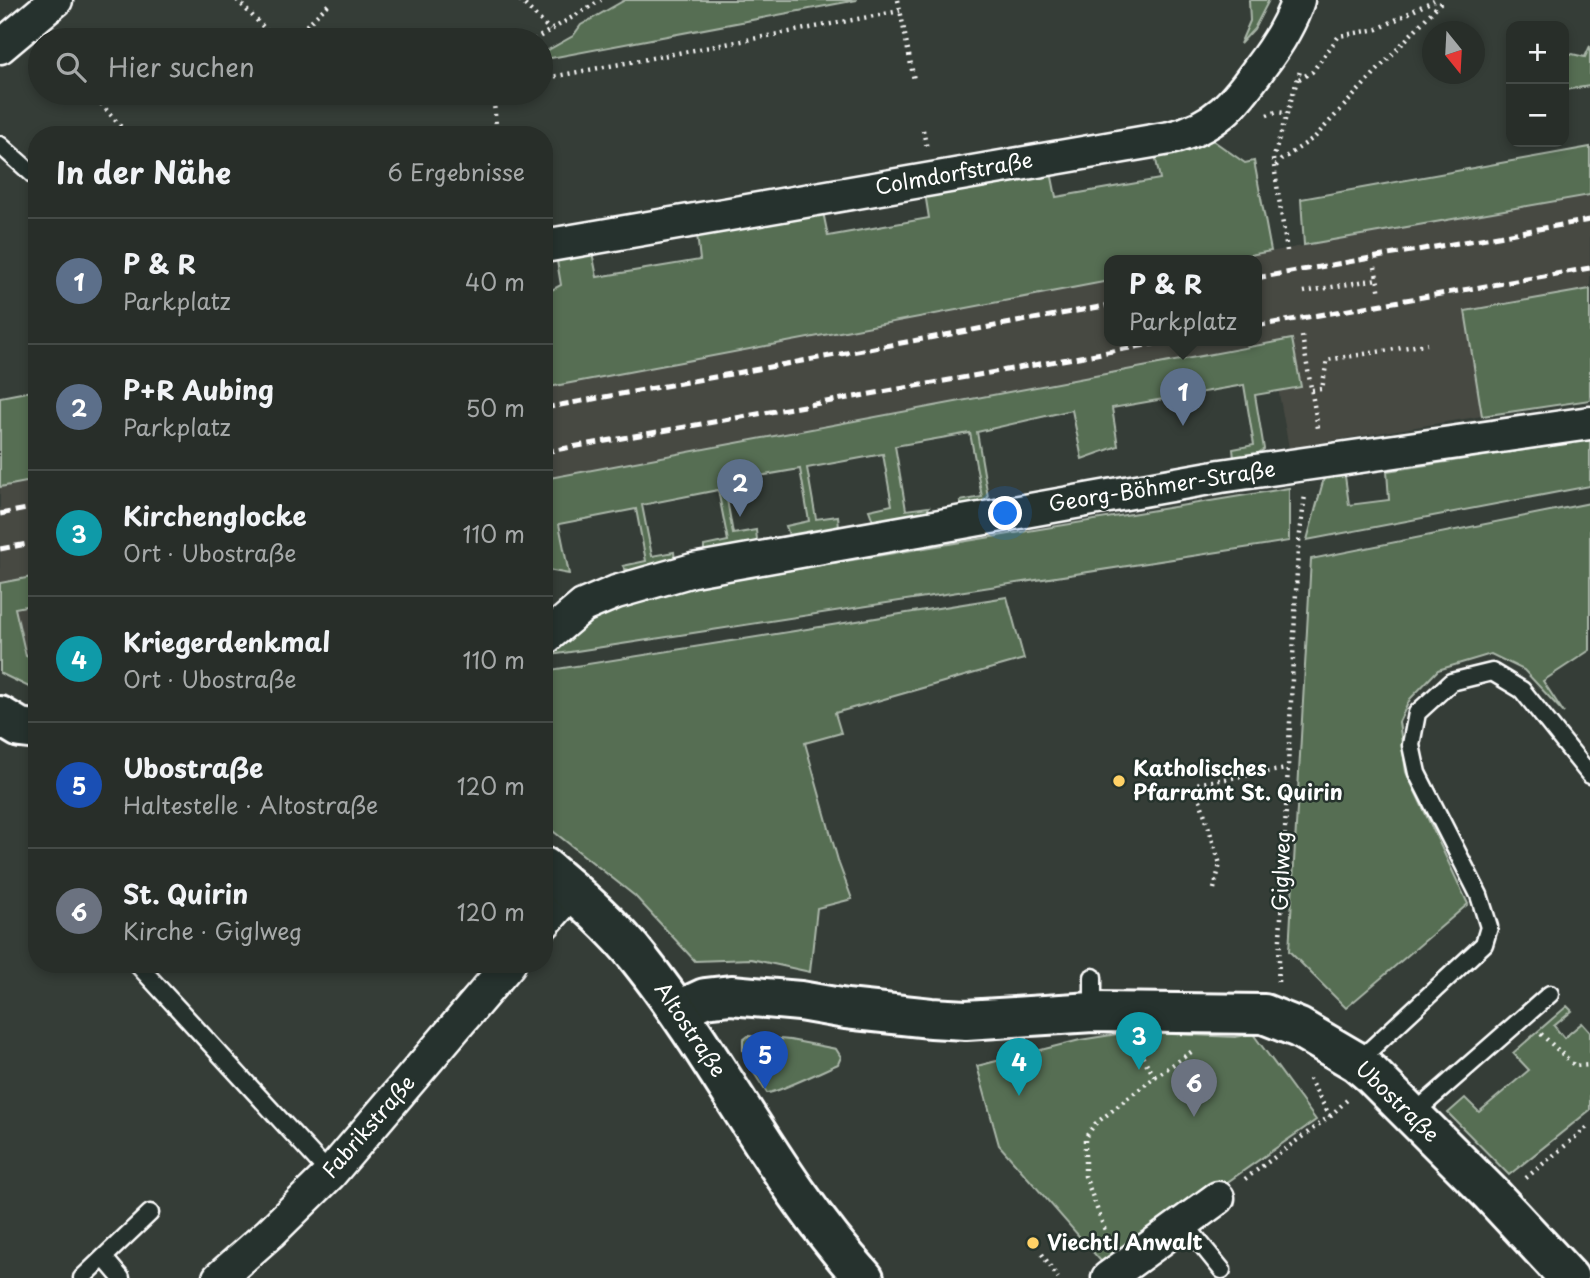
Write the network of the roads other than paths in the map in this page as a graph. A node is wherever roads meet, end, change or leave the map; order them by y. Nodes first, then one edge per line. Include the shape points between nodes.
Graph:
1 (56, 0) edge
2 (1298, 0) edge
3 (0, 47) edge
4 (0, 145) edge
5 (28, 170) edge
6 (553, 244) edge
7 (1590, 422) edge
8 (553, 631) edge
9 (0, 716) edge
10 (28, 729) edge
11 (1590, 775) edge
12 (558, 879) edge
13 (1504, 918) dead end
14 (1489, 927) junction
15 (145, 973) edge
16 (501, 973) edge
17 (1550, 994) dead end
18 (679, 1010) junction
19 (1355, 1077) junction
20 (1412, 1115) junction
21 (330, 1174) junction
22 (1218, 1198) road end
23 (150, 1213) dead end
24 (1184, 1223) junction
25 (104, 1258) junction
26 (1223, 1270) dead end
27 (82, 1278) edge
28 (121, 1278) edge
29 (219, 1278) edge
30 (864, 1278) edge
31 (1108, 1278) edge
32 (1569, 1278) edge

1 - 3 street
2 - 6 street, Colmdorfstraße via 1283,35 1238,99 1192,132
4 - 5 lane
7 - 8 street, Georg-Böhmer-Straße via 1150,488 693,570 583,606
9 - 10 street
11 - 14 lane via 1522,690 1492,672 1451,682 1418,713 1410,745 1417,773 1479,895
12 - 18 street, Altostraße via 638,957
13 - 14 lane
14 - 19 lane via 1484,944
15 - 21 lane
16 - 21 street, Fabrikstraße
17 - 20 lane
18 - 19 street, Ubostraße via 705,998 731,995 967,1020 1093,994 1264,1014 1299,1028
18 - 30 street, Altostraße via 797,1194
19 - 20 street, Ubostraße
20 - 32 street, Ubostraße
21 - 29 street, Fabrikstraße
22 - 24 street
23 - 25 lane
24 - 26 lane
24 - 31 street
25 - 27 lane
25 - 28 lane

